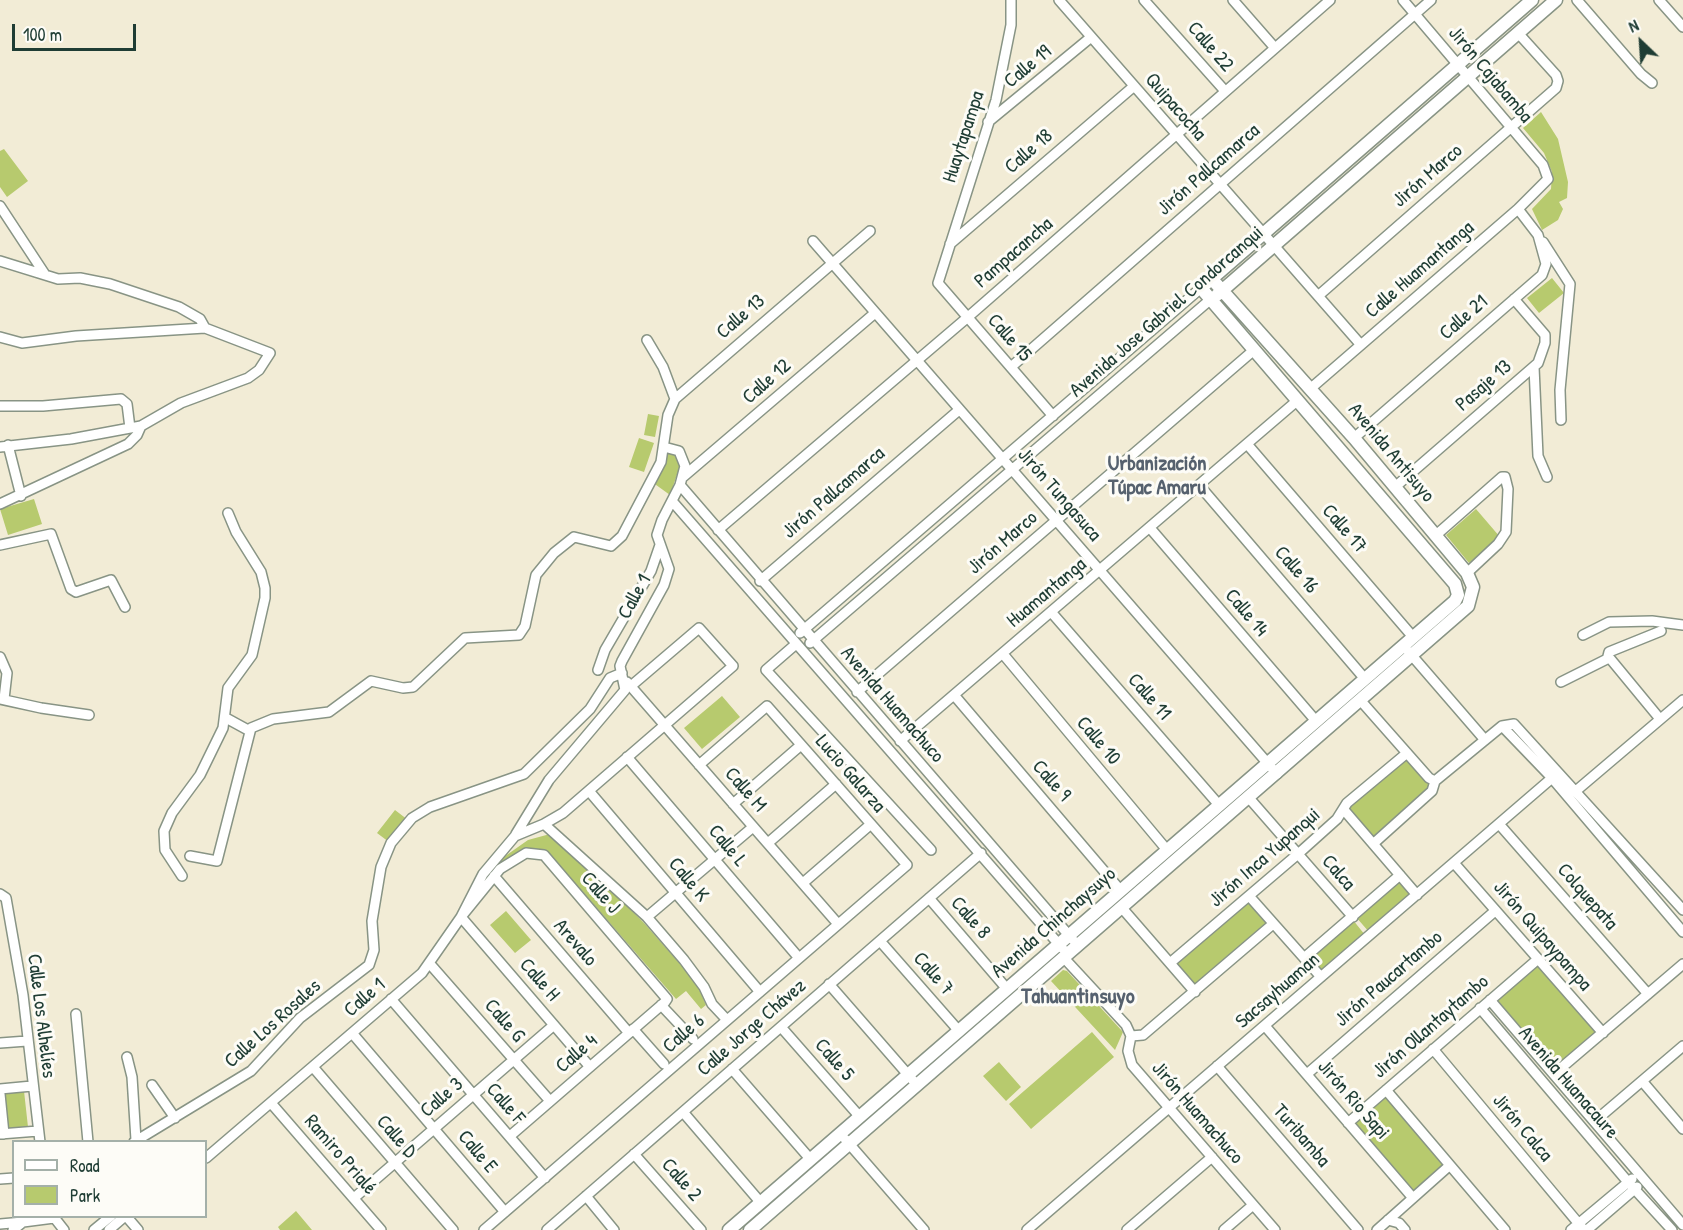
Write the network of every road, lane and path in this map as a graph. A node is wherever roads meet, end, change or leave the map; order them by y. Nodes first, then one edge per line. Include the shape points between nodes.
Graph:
1 (1011, 0) edge
2 (1059, 0) edge
3 (1144, 0) edge
4 (1233, 0) edge
5 (1403, 0) edge
6 (1431, 0) edge
7 (1532, 0) edge
8 (1556, 0) edge
9 (1577, 0) edge
10 (1659, 0) edge
11 (1324, 2) edge
12 (1415, 14) junction
13 (1683, 27) edge
14 (1518, 33) junction
15 (1090, 38) junction
16 (1275, 48) junction
17 (1457, 64) junction
18 (1468, 77) junction
19 (1652, 83) dead end
20 (1133, 87) junction
21 (1225, 92) junction
22 (988, 122) junction
23 (1511, 128) junction
24 (1176, 135) junction
25 (1548, 174) joint
26 (1219, 184) junction
27 (0, 206) edge
28 (1518, 209) junction
29 (870, 231) dead end
30 (1262, 233) junction
31 (1538, 236) junction
32 (813, 241) dead end
33 (949, 245) junction
34 (1273, 246) junction
35 (0, 261) edge
36 (832, 263) junction
37 (44, 273) junction
38 (1211, 278) junction
39 (938, 283) joint
40 (1201, 288) junction
41 (1222, 290) junction
42 (1318, 296) junction
43 (1211, 299) junction
44 (1514, 299) junction
45 (875, 313) junction
46 (968, 317) junction
47 (205, 328) junction
48 (0, 337) edge
49 (647, 340) dead end
50 (1360, 345) junction
51 (1254, 350) junction
52 (916, 361) junction
53 (1011, 367) junction
54 (1534, 367) junction
55 (1310, 389) junction
56 (675, 399) junction
57 (1298, 400) junction
58 (0, 406) edge
59 (959, 410) junction
60 (1053, 416) junction
61 (1562, 420) dead end
62 (141, 426) junction
63 (130, 428) junction
64 (1354, 438) junction
65 (1247, 444) junction
66 (4, 446) edge
67 (664, 447) junction
68 (1004, 458) junction
69 (1014, 469) junction
70 (1547, 477) dead end
71 (682, 482) junction
72 (1199, 485) junction
73 (1395, 487) junction
74 (21, 496) junction
75 (672, 501) junction
76 (0, 504) edge
77 (228, 513) dead end
78 (1057, 520) junction
79 (1150, 528) junction
80 (718, 530) junction
81 (1435, 536) junction
82 (0, 545) edge
83 (660, 545) junction
84 (1101, 571) junction
85 (1467, 573) junction
86 (760, 581) junction
87 (125, 608) dead end
88 (1052, 613) junction
89 (1683, 626) edge
90 (699, 628) joint
91 (803, 630) junction
92 (1661, 631) dead end
93 (1583, 635) dead end
94 (812, 640) junction
95 (1408, 642) junction
96 (797, 644) junction
97 (1003, 654) junction
98 (1609, 655) junction
99 (1413, 656) junction
100 (0, 657) edge
101 (598, 670) dead end
102 (1365, 679) junction
103 (626, 680) junction
104 (1561, 682) dead end
105 (857, 692) junction
106 (954, 695) junction
107 (2, 699) edge
108 (1683, 700) edge
109 (1361, 701) junction
110 (89, 715) dead end
111 (226, 718) junction
112 (1660, 719) junction
113 (1316, 721) junction
114 (665, 725) junction
115 (1502, 726) junction
116 (248, 730) junction
117 (1485, 740) junction
118 (900, 741) junction
119 (801, 745) junction
120 (1407, 753) junction
121 (627, 758) junction
122 (1268, 763) junction
123 (699, 765) junction
124 (1277, 774) junction
125 (1552, 778) junction
126 (1435, 781) junction
127 (836, 784) junction
128 (1577, 790) junction
129 (589, 791) junction
130 (1249, 798) junction
131 (733, 804) junction
132 (1219, 805) junction
133 (1344, 810) junction
134 (544, 824) junction
135 (871, 824) junction
136 (1499, 824) junction
137 (753, 827) junction
138 (515, 836) junction
139 (768, 843) junction
140 (1373, 844) junction
141 (931, 850) dead end
142 (1167, 850) junction
143 (981, 853) junction
144 (1298, 854) junction
145 (190, 856) dead end
146 (715, 860) junction
147 (1454, 863) junction
148 (907, 865) joint
149 (1400, 875) junction
150 (182, 876) dead end
151 (494, 876) junction
152 (802, 883) junction
153 (1121, 891) junction
154 (676, 893) junction
155 (2, 895) edge
156 (1417, 895) junction
157 (1250, 897) junction
158 (929, 898) junction
159 (1122, 908) junction
160 (1683, 910) edge
161 (1495, 911) junction
162 (1353, 916) junction
163 (461, 917) junction
164 (647, 917) junction
165 (838, 924) junction
166 (1274, 924) junction
167 (1683, 932) edge
168 (1069, 935) junction
169 (880, 941) junction
170 (1059, 945) junction
171 (1078, 945) junction
172 (1066, 956) junction
173 (799, 958) junction
174 (1304, 958) junction
175 (1538, 958) junction
176 (1170, 963) junction
177 (430, 964) junction
178 (1683, 964) edge
179 (1321, 977) junction
180 (830, 984) junction
181 (1007, 989) junction
182 (760, 992) junction
183 (1195, 992) junction
184 (1648, 994) junction
185 (392, 999) junction
186 (1490, 1000) junction
187 (664, 1002) junction
188 (1480, 1008) junction
189 (76, 1014) dead end
190 (727, 1020) junction
191 (554, 1024) junction
192 (1264, 1026) junction
193 (781, 1027) junction
194 (631, 1031) junction
195 (959, 1032) junction
196 (352, 1033) junction
197 (1603, 1033) junction
198 (1131, 1036) junction
199 (693, 1039) dead end
200 (27, 1041) junction
201 (0, 1043) edge
202 (1683, 1046) edge
203 (1433, 1049) junction
204 (127, 1057) dead end
205 (514, 1059) junction
206 (664, 1064) dead end
207 (1217, 1066) junction
208 (313, 1067) junction
209 (590, 1067) junction
210 (732, 1069) junction
211 (1307, 1074) junction
212 (1554, 1074) junction
213 (909, 1075) junction
214 (1642, 1082) junction
215 (152, 1085) dead end
216 (917, 1085) junction
217 (32, 1086) junction
218 (0, 1089) edge
219 (1386, 1090) junction
220 (0, 1094) edge
221 (473, 1094) junction
222 (550, 1101) junction
223 (271, 1103) junction
224 (1169, 1108) junction
225 (683, 1112) junction
226 (860, 1117) junction
227 (175, 1118) junction
228 (1595, 1121) junction
229 (1348, 1122) junction
230 (434, 1128) junction
231 (1683, 1129) edge
232 (38, 1131) junction
233 (2, 1134) edge
234 (841, 1134) junction
235 (510, 1136) junction
236 (40, 1140) edge
237 (88, 1140) edge
238 (135, 1140) edge
239 (137, 1140) edge
240 (849, 1144) junction
241 (634, 1154) junction
242 (207, 1157) edge
243 (1212, 1157) junction
244 (811, 1160) junction
245 (395, 1162) junction
246 (1449, 1166) junction
247 (1641, 1177) junction
248 (545, 1178) junction
249 (1631, 1185) junction
250 (586, 1196) junction
251 (354, 1198) junction
252 (1413, 1198) junction
253 (761, 1203) junction
254 (1253, 1205) junction
255 (505, 1212) junction
256 (38, 1218) edge
257 (54, 1218) edge
258 (128, 1218) edge
259 (23, 1219) edge
260 (113, 1219) edge
261 (0, 1224) edge
262 (1382, 1225) edge
263 (1683, 1225) edge
264 (1580, 1228) edge
265 (13, 1230) edge
266 (64, 1230) edge
267 (94, 1230) edge
268 (109, 1230) edge
269 (138, 1230) edge
270 (381, 1230) edge
271 (453, 1230) edge
272 (484, 1230) edge
273 (547, 1230) edge
274 (614, 1230) edge
275 (701, 1230) edge
276 (729, 1230) edge
277 (750, 1230) edge
278 (924, 1230) edge
279 (1027, 1230) edge
280 (1127, 1230) edge
281 (1224, 1230) edge
282 (1275, 1230) edge
283 (1358, 1230) edge
284 (1392, 1230) edge
285 (1405, 1230) edge
286 (1505, 1230) edge
287 (1672, 1230) edge

1 - 22 street, Huaytapampa via 1008,47
2 - 15 street, Quipacocha
3 - 21 street, Calle 22
4 - 16 street
5 - 12 street, Jirón Cajabamba
6 - 12 street, Jirón Pallcamarca
7 - 17 main road, Avenida Jose Gabriel Condorcanqui
8 - 14 main road, Avenida Jose Gabriel Condorcanqui
9 - 19 street
10 - 13 street
11 - 16 street, Pampacancha
12 - 17 street, Jirón Cajabamba
12 - 26 street, Jirón Pallcamarca
14 - 18 main road, Avenida Jose Gabriel Condorcanqui
14 - 23 street, Jirón Marco via 1558,81 1556,88
15 - 20 street, Quipacocha
15 - 22 street, Calle 19
16 - 21 street, Pampacancha
17 - 18 street, Jirón Cajabamba
17 - 30 main road, Avenida Jose Gabriel Condorcanqui
18 - 23 street, Jirón Cajabamba
18 - 34 main road, Avenida Jose Gabriel Condorcanqui
20 - 24 street, Quipacocha
20 - 33 street, Calle 18
21 - 24 street, Pampacancha
22 - 33 street, Huaytapampa
23 - 25 street, Jirón Cajabamba
23 - 42 street, Jirón Marco
24 - 26 street, Quipacocha
24 - 46 street, Pampacancha
25 - 28 street, Calle Huamantanga via 1545,185
26 - 30 street, Quipacocha
26 - 53 street, Jirón Pallcamarca
27 - 37 street
28 - 31 street, Calle 21
28 - 50 street, Calle Huamantanga
29 - 36 street, Calle 13
30 - 34 street, Quipacocha
30 - 38 main road, Avenida Jose Gabriel Condorcanqui
31 - 44 street, Calle 21 via 1546,270
31 - 61 street via 1570,284 1560,390
32 - 36 street, Jirón Tungasuca
33 - 39 street, Huaytapampa
34 - 41 main road, Avenida Jose Gabriel Condorcanqui
34 - 42 street, Quipacocha
35 - 37 street
36 - 45 street, Jirón Tungasuca
36 - 56 street, Calle 13
37 - 47 street via 58,279 80,278 110,284 179,307 200,319
38 - 40 main road, Avenida Jose Gabriel Condorcanqui
38 - 41 main road, Avenida Antisuyo
39 - 46 street, Calle 15
40 - 43 main road, Avenida Antisuyo
40 - 60 street, Avenida Jose Gabriel Condorcanqui
41 - 43 main road, Avenida Jose Gabriel Condorcanqui
41 - 55 main road, Avenida Antisuyo
42 - 50 street, Quipacocha
43 - 51 main road, Avenida Antisuyo
43 - 69 street, Avenida Jose Gabriel Condorcanqui
44 - 54 street, Pasaje 13 via 1545,335 1541,358
44 - 64 street, Calle 21
45 - 52 street, Jirón Tungasuca
45 - 71 street, Calle 12
46 - 52 street, Pampacancha
46 - 53 street, Calle 15
47 - 48 street via 22,343
47 - 62 street via 270,353 248,378 166,409
49 - 56 street
50 - 55 street, Calle Huamantanga
51 - 57 main road, Avenida Antisuyo
51 - 78 street, Jirón Marco
52 - 59 street, Jirón Tungasuca
52 - 80 street, Pampacancha
53 - 60 street, Calle 15
54 - 70 street via 1538,456
54 - 73 street, Pasaje 13
55 - 64 main road, Avenida Antisuyo
56 - 67 street via 668,415
57 - 65 street, Huamantanga
57 - 95 main road, Avenida Antisuyo via 1458,590 1455,601
58 - 63 street via 122,399 127,404
59 - 68 street, Jirón Tungasuca
59 - 86 street, Jirón Pallcamarca
60 - 68 street, Avenida Jose Gabriel Condorcanqui
62 - 63 street
62 - 74 street via 128,444
63 - 66 street
64 - 73 main road, Avenida Antisuyo
65 - 72 street, Huamantanga
65 - 95 street, Calle 17
66 - 74 street
67 - 71 street via 682,455
67 - 116 street via 659,468 618,542 611,546 574,537 542,566 519,635 465,638 413,687 371,681 329,712 273,719
68 - 69 street, Jirón Tungasuca
68 - 91 street, Avenida Jose Gabriel Condorcanqui
69 - 78 street, Jirón Tungasuca
69 - 94 street, Avenida Jose Gabriel Condorcanqui
71 - 75 street, Calle 1
71 - 80 street, Avenida Huamachuco
72 - 79 street, Huamantanga
72 - 102 street, Calle 16
73 - 81 main road, Avenida Antisuyo
74 - 76 street
75 - 83 street, Calle 1 via 659,527
75 - 96 street, Avenida Huamachuco
77 - 111 street via 266,588 257,641 249,662 228,688
78 - 84 street, Jirón Tungasuca
78 - 105 street, Jirón Marco
79 - 84 street, Huamantanga
79 - 113 street, Calle 14
80 - 86 street, Avenida Huamachuco
81 - 85 main road, Avenida Antisuyo
81 - 85 street via 1502,477 1508,480 1506,532
82 - 87 street via 51,534 71,590 76,592 111,580
83 - 101 street via 651,571 605,650
83 - 103 street, Calle 1 via 668,562 668,575 624,655 620,666
84 - 88 street, Huamantanga
84 - 122 street, Jirón Tungasuca
85 - 99 main road via 1473,587 1468,606
86 - 91 street, Avenida Huamachuco
88 - 97 street, Huamantanga
88 - 132 street, Calle 11
89 - 93 street via 1631,620 1609,622
90 - 103 street, Calle Los Rosales
90 - 114 street, Calle 1 via 733,666
91 - 94 street, Avenida Huamachuco
91 - 96 street, Avenida Jose Gabriel Condorcanqui
92 - 98 street
94 - 96 street, Avenida Jose Gabriel Condorcanqui
94 - 105 street, Avenida Huamachuco
95 - 99 street
95 - 102 main road, Avenida Chinchaysuyo
96 - 141 street via 766,670
96 - 143 street, Avenida Huamachuco
97 - 106 street, Huamantanga
97 - 142 street, Calle 10
98 - 104 street
98 - 112 street
99 - 109 main road, Avenida Chinchaysuyo
99 - 117 street
100 - 107 street via 7,673
102 - 113 main road, Avenida Chinchaysuyo
103 - 114 street, Calle M
103 - 138 street, Calle 1 via 626,690 549,780
103 - 227 street, Calle Los Rosales via 610,678 591,709 517,778 430,807 412,818 391,843 381,867 372,921 374,950 369,965 300,1018 251,1071
105 - 118 street, Avenida Huamachuco
106 - 118 street, Huamantanga
106 - 153 street, Calle 9
107 - 110 street
108 - 112 street
109 - 120 street
109 - 124 main road, Avenida Chinchaysuyo
111 - 116 street
111 - 150 street via 200,775 172,813 162,837 165,850
112 - 128 street
113 - 122 main road, Avenida Chinchaysuyo
114 - 121 street, Calle 1
114 - 123 street, Calle M
115 - 117 street
115 - 125 street
115 - 128 street via 1516,725
116 - 145 street via 217,861
117 - 126 street
118 - 168 street, Avenida Huamachuco
119 - 123 street, Lucio Galarza via 767,706
119 - 127 street, Lucio Galarza
119 - 131 street
120 - 126 street
120 - 133 street, Jirón Inca Yupanqui via 1347,803
121 - 129 street, Calle 1
121 - 146 street, Calle L
122 - 124 street, Jirón Tungasuca
122 - 132 main road, Avenida Chinchaysuyo
123 - 131 street, Calle M
124 - 130 main road, Avenida Chinchaysuyo
125 - 136 street, Sacsayhuaman
125 - 167 street
126 - 140 street via 1432,790
127 - 135 street, Lucio Galarza
127 - 139 street
128 - 160 street
129 - 134 street, Calle 1
129 - 154 street, Calle K
130 - 144 street, Calca
130 - 159 main road, Avenida Chinchaysuyo
131 - 137 street, Calle M
132 - 142 main road, Avenida Chinchaysuyo
133 - 140 street
133 - 144 street, Jirón Inca Yupanqui
134 - 138 street, Calle 1
134 - 164 street
135 - 148 street, Lucio Galarza
135 - 152 street
136 - 147 street, Sacsayhuaman
136 - 184 street, Colquepata
137 - 139 street, Calle M
137 - 146 street
138 - 163 street, Calle 1 via 483,874
139 - 152 street, Calle M
140 - 149 street
142 - 153 main road, Avenida Chinchaysuyo
143 - 158 street, Calle Jorge Chávez
143 - 170 street, Avenida Huamachuco
144 - 157 street, Jirón Inca Yupanqui
144 - 162 street, Calca
146 - 154 street
146 - 173 street, Calle L
147 - 156 street, Sacsayhuaman
147 - 161 street, Jirón Quipaypampa
148 - 165 street, Calle 6
149 - 156 street
149 - 162 street
151 - 163 street
151 - 187 street, Calle J via 519,856 533,852 544,855
151 - 194 street, Arevalo
152 - 165 street, Calle M
153 - 168 main road, Avenida Chinchaysuyo
154 - 164 street
154 - 182 street, Calle K
155 - 200 street, Calle Los Alhelíes
156 - 179 street, Sacsayhuaman
157 - 166 street
157 - 176 street, Jirón Inca Yupanqui
158 - 169 street, Calle Jorge Chávez
158 - 181 street, Calle 8
159 - 171 main road, Avenida Chinchaysuyo
159 - 176 street
161 - 175 street, Jirón Quipaypampa
161 - 211 street, Jirón Paucartambo
162 - 174 street
163 - 177 street, Calle 1
163 - 191 street, Calle H
164 - 190 street via 689,966 712,1004
165 - 173 street, Calle 6
166 - 174 street
166 - 183 street
168 - 170 main road, Avenida Chinchaysuyo
168 - 171 street, Avenida Huamachuco
169 - 180 street, Calle Jorge Chávez
169 - 195 street, Calle 7
170 - 172 street, Avenida Huamachuco
170 - 181 main road, Avenida Chinchaysuyo
171 - 172 main road, Avenida Chinchaysuyo
172 - 198 street via 1126,1025
172 - 216 main road, Avenida Chinchaysuyo
173 - 182 street, Calle 6
174 - 179 street
175 - 186 street, Jirón Ollantaytambo
175 - 197 street, Jirón Quipaypampa
176 - 183 street
177 - 185 street, Calle 1
177 - 205 street, Calle G
178 - 184 street
179 - 192 street, Sacsayhuaman
180 - 193 street, Calle Jorge Chávez
180 - 213 street
181 - 195 main road, Avenida Chinchaysuyo
182 - 190 street, Calle 6
183 - 198 street via 1143,1035
184 - 197 street
185 - 196 street, Calle 1
185 - 221 street, Calle F
186 - 188 street, Jirón Ollantaytambo
186 - 212 street
187 - 194 street, Calle 4
187 - 199 street
188 - 203 street, Jirón Ollantaytambo
188 - 249 street, Avenida Huanacaure
189 - 237 street
190 - 248 street, Calle 6
191 - 205 street, Calle 3
191 - 209 street, Calle H
192 - 207 street, Sacsayhuaman
192 - 211 street, Jirón Rio Sapi
193 - 210 street, Calle Jorge Chávez
193 - 226 street, Calle 5
194 - 206 street, Arevalo
194 - 209 street, Calle 4
195 - 213 main road, Avenida Chinchaysuyo
196 - 208 street, Calle 1
196 - 230 street, Calle E
197 - 212 street
198 - 224 street, Jirón Huamachuco via 1128,1051 1132,1065
200 - 201 street
200 - 217 street, Calle Los Alhelíes
202 - 214 street
203 - 219 street, Jirón Ollantaytambo
203 - 264 street, Jirón Calca
204 - 238 street via 132,1077
205 - 221 street, Calle 3
205 - 222 street, Calle G
207 - 224 street, Sacsayhuaman
207 - 283 street, Turibamba
208 - 223 street, Calle 1
208 - 245 street, Calle D
209 - 222 street, Calle 4
210 - 225 street, Calle Jorge Chávez
210 - 244 street
211 - 229 street, Jirón Rio Sapi
212 - 228 street
213 - 216 street
213 - 226 main road, Avenida Chinchaysuyo
214 - 228 street
214 - 231 street
215 - 227 street
216 - 240 main road, Avenida Chinchaysuyo
217 - 218 street
217 - 232 street, Calle Los Alhelíes
219 - 229 street, Jirón Ollantaytambo
219 - 246 street, Jirón Rio Sapi
220 - 233 street
221 - 230 street, Calle 3
221 - 235 street, Calle F
222 - 235 street, Calle 4
223 - 242 street, Calle 1
223 - 251 street, Ramiro Prialé
224 - 243 street, Jirón Huamachuco
224 - 279 street, Sacsayhuaman
225 - 241 street, Calle Jorge Chávez
225 - 253 street
226 - 234 main road, Avenida Chinchaysuyo
227 - 239 street, Calle Los Rosales
228 - 247 street
229 - 252 street, Jirón Rio Sapi
230 - 245 street, Calle 3
230 - 255 street, Calle E
232 - 233 street
232 - 236 street, Calle Los Alhelíes
234 - 240 street
234 - 244 main road, Avenida Chinchaysuyo
235 - 248 street, Calle F
240 - 277 main road, Avenida Chinchaysuyo
240 - 278 street
241 - 250 street, Calle Jorge Chávez
241 - 275 street, Calle 2
243 - 254 street, Jirón Huamachuco
243 - 280 street
244 - 253 main road, Avenida Chinchaysuyo
245 - 251 street, Calle 3
245 - 271 street, Calle D
246 - 252 street
246 - 286 street, Jirón Rio Sapi
247 - 249 street
247 - 263 street
248 - 255 street, Calle 6
249 - 264 street
249 - 287 street
250 - 273 street, Calle Jorge Chávez
250 - 274 street
251 - 270 street, Ramiro Prialé
252 - 262 street
253 - 276 main road, Avenida Chinchaysuyo
254 - 281 street
254 - 282 street, Jirón Huamachuco
255 - 272 street, Calle 6
256 - 259 street
257 - 266 street
258 - 269 street
259 - 261 street
259 - 265 street
260 - 267 street
260 - 268 street
262 - 284 street
262 - 285 street via 1399,1223

